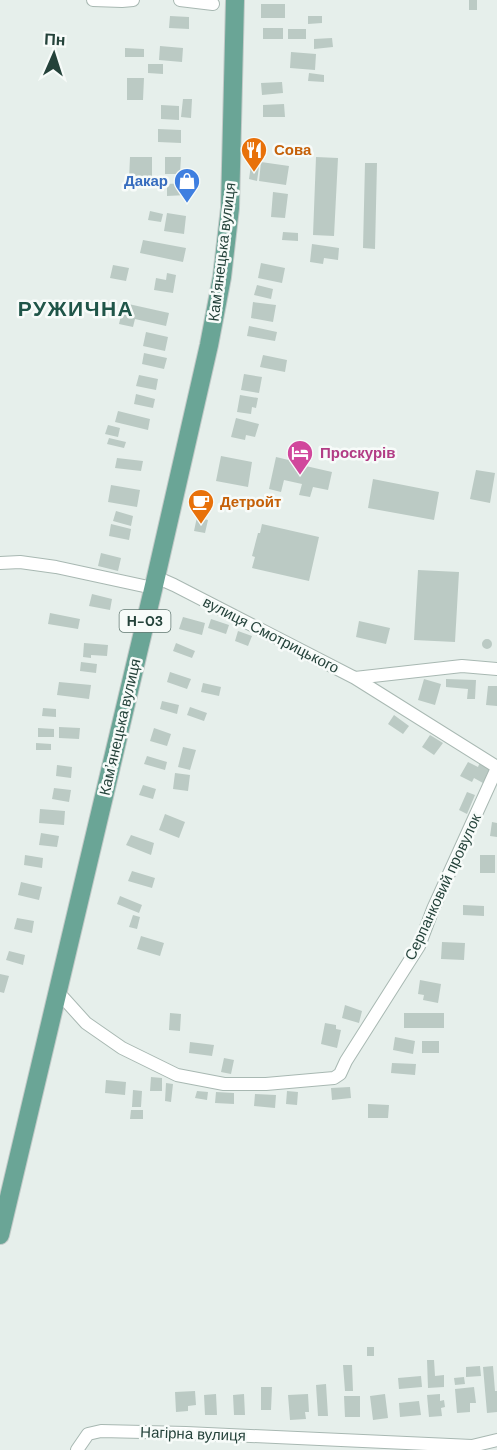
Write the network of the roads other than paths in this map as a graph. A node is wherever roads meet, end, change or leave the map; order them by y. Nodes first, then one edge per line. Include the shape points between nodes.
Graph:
1 (93, 0) edge
2 (133, 0) edge
3 (180, 0) edge
4 (235, 0) edge
5 (213, 4) dead end
6 (0, 563) edge
7 (154, 582) junction
8 (497, 669) edge
9 (355, 678) junction
10 (497, 768) edge
11 (58, 992) junction
12 (2, 1213) edge
13 (0, 1235) edge
14 (497, 1440) edge
15 (77, 1450) edge

1 - 2 street
3 - 5 street
4 - 7 main road, Камʼянецька вулиця / Н-03 via 231,208 222,277
6 - 7 street, вулиця Смотрицького via 20,562
7 - 9 street, вулиця Смотрицького via 174,585
7 - 11 main road, Камʼянецька вулиця / Н-03
8 - 9 street, вулиця Смотрицького via 462,666
9 - 10 street
10 - 11 street, Серпанковий провулок via 419,946 334,1078 224,1084 177,1075 122,1048 86,1023
11 - 12 main road, Камʼянецька вулиця / Н-03
12 - 13 main road, Камʼянецька вулиця / Н-03
14 - 15 street, Нагірна вулиця via 472,1446 101,1431 88,1434

